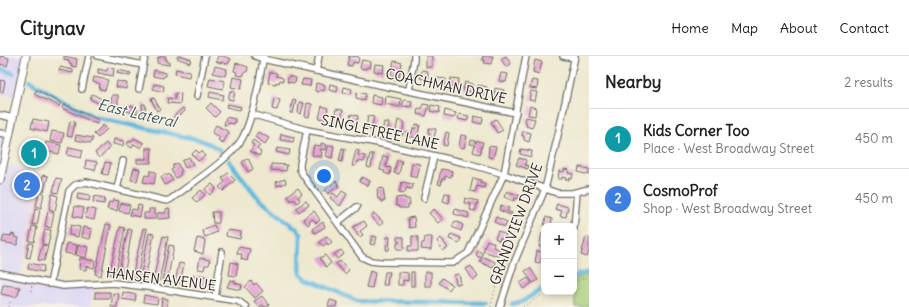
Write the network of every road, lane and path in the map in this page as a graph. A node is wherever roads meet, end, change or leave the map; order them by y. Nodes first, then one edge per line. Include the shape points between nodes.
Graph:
1 (26, 56) edge
2 (89, 56) edge
3 (98, 56) edge
4 (145, 56) edge
5 (205, 56) edge
6 (255, 56) edge
7 (319, 56) edge
8 (414, 56) edge
9 (526, 56) edge
10 (563, 56) edge
11 (574, 57) edge
12 (264, 58) edge
13 (143, 65) junction
14 (316, 71) junction
15 (82, 89) dead end
16 (139, 89) dead end
17 (409, 90) junction
18 (197, 96) dead end
19 (516, 113) junction
20 (251, 114) junction
21 (0, 115) edge
22 (13, 118) junction
23 (307, 130) junction
24 (0, 133) edge
25 (10, 135) junction
26 (434, 156) junction
27 (123, 161) dead end
28 (504, 174) junction
29 (0, 180) edge
30 (117, 189) junction
31 (532, 189) dead end
32 (544, 189) junction
33 (589, 189) edge
34 (577, 192) junction
35 (424, 198) dead end
36 (357, 207) dead end
37 (338, 222) junction
38 (574, 223) edge
39 (222, 252) dead end
40 (0, 272) edge
41 (589, 277) edge
42 (577, 279) edge
43 (33, 284) dead end
44 (50, 284) junction
45 (31, 290) dead end
46 (542, 295) edge
47 (215, 297) junction
48 (10, 302) dead end
49 (9, 307) edge
50 (246, 307) edge
51 (491, 307) edge
52 (500, 307) edge
53 (523, 307) edge

1 - 22 main road
2 - 15 street
3 - 13 street
4 - 13 street
5 - 18 street
6 - 12 street, COACHMAN DRIVE
7 - 14 street
8 - 17 street
9 - 19 street
10 - 11 street
11 - 32 street, GRANDVIEW DRIVE
12 - 14 street, COACHMAN DRIVE
12 - 20 street
13 - 16 street
14 - 17 street, COACHMAN DRIVE
17 - 19 street, COACHMAN DRIVE
19 - 28 street
20 - 23 street, SINGLETREE LANE
20 - 30 street via 243,138 233,150 171,198 167,200
21 - 22 street
22 - 25 main road
23 - 26 street, SINGLETREE LANE
23 - 37 street via 300,169
24 - 25 street
25 - 29 main road
26 - 28 street, SINGLETREE LANE
26 - 35 street
27 - 30 street
28 - 32 street, SINGLETREE LANE
28 - 37 street via 468,253 453,263 371,261 362,257
30 - 44 street via 86,182 75,185 69,191
31 - 51 path via 500,268
32 - 34 street, SINGLETREE LANE via 557,194
32 - 52 street, GRANDVIEW DRIVE via 514,263
33 - 34 street, SINGLETREE LANE
34 - 38 street
36 - 37 street
39 - 47 street
40 - 44 street, HANSEN AVENUE
41 - 42 path
43 - 45 path
44 - 47 street, HANSEN AVENUE via 113,284
46 - 53 path
47 - 50 street, HANSEN AVENUE via 238,301
48 - 49 path

